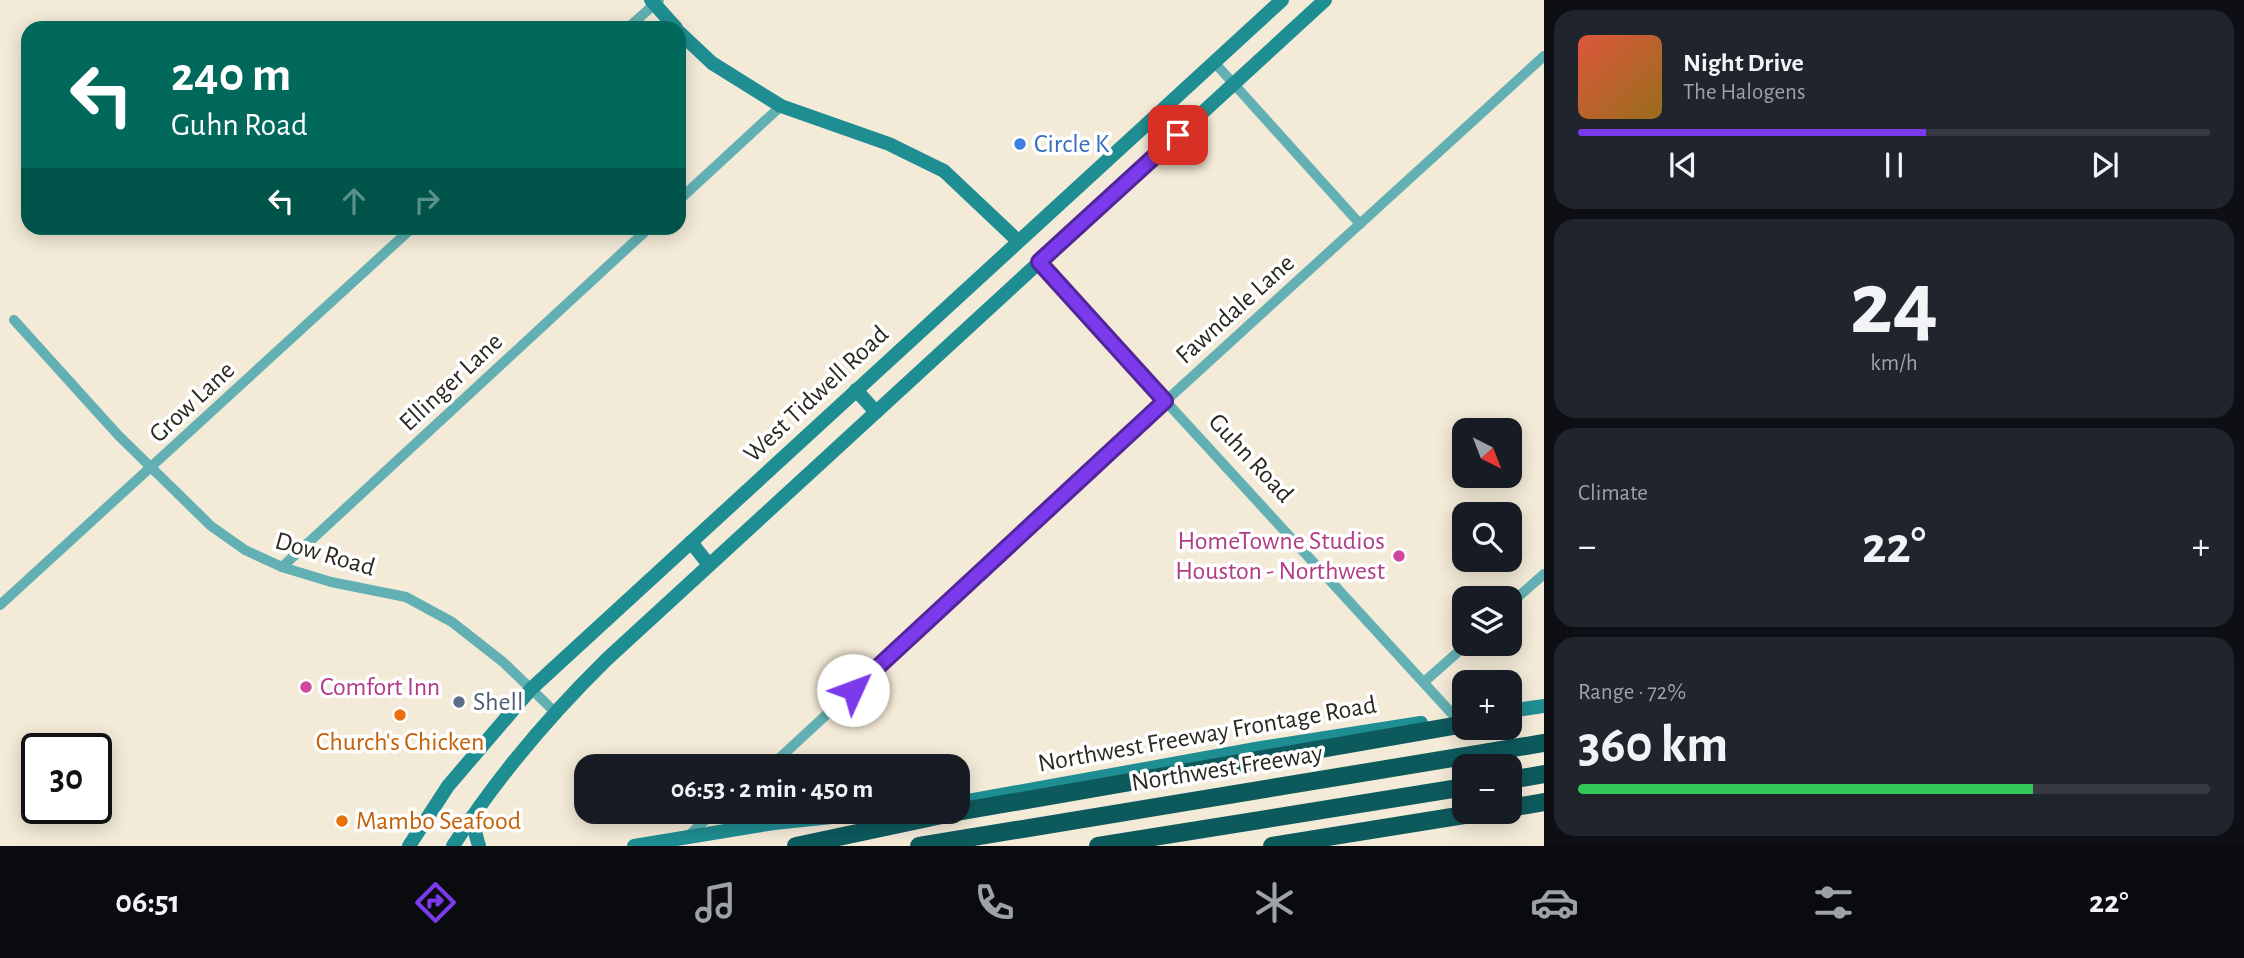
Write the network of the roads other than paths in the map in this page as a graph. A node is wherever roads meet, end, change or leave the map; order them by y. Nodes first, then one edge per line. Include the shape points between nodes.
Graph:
1 (1282, 0) edge
2 (1325, 0) edge
3 (655, 1) edge
4 (635, 21) edge
5 (670, 21) edge
6 (686, 38) edge
7 (1544, 56) edge
8 (1214, 62) junction
9 (1234, 84) junction
10 (780, 106) junction
11 (686, 193) edge
12 (1360, 224) junction
13 (404, 235) edge
14 (641, 235) edge
15 (1018, 241) junction
16 (1039, 262) junction
17 (14, 320) dead end
18 (856, 390) junction
19 (1165, 401) junction
20 (876, 412) junction
21 (152, 468) junction
22 (691, 542) junction
23 (709, 565) junction
24 (282, 567) junction
25 (1544, 574) edge
26 (1522, 593) edge
27 (0, 605) edge
28 (1453, 656) edge
29 (1423, 682) junction
30 (531, 690) junction
31 (1544, 706) edge
32 (1522, 709) edge
33 (1452, 710) edge
34 (554, 711) junction
35 (1452, 721) edge
36 (1452, 722) edge
37 (1544, 743) edge
38 (784, 754) edge
39 (1544, 774) edge
40 (1522, 778) edge
41 (1452, 789) edge
42 (970, 801) edge
43 (1544, 802) edge
44 (1522, 806) edge
45 (970, 810) edge
46 (1452, 817) edge
47 (471, 818) junction
48 (701, 824) edge
49 (768, 824) edge
50 (900, 824) edge
51 (686, 838) junction
52 (409, 846) edge
53 (453, 846) edge
54 (479, 846) edge
55 (634, 846) edge
56 (796, 846) edge
57 (919, 846) edge
58 (1098, 846) edge
59 (1272, 846) edge

1 - 8 main road, West Tidwell Road
2 - 9 main road, West Tidwell Road
3 - 4 street
3 - 5 main road
6 - 10 main road via 712,63
7 - 12 street, Fawndale Lane
8 - 9 street
8 - 15 main road, West Tidwell Road
9 - 12 street
9 - 16 main road, West Tidwell Road
10 - 11 street
10 - 15 main road via 923,159 944,171
12 - 19 street, Fawndale Lane
13 - 21 street, Grow Lane
14 - 24 street, Ellinger Lane
15 - 18 main road, West Tidwell Road
16 - 19 street, Guhn Road
16 - 20 main road, West Tidwell Road
17 - 21 street, Dow Road
18 - 20 main road
18 - 22 main road, West Tidwell Road
19 - 29 street, Guhn Road
19 - 38 street, Fawndale Lane
20 - 23 main road, West Tidwell Road
21 - 24 street, Dow Road via 211,526 245,550
21 - 27 street, Grow Lane
22 - 23 main road
22 - 30 main road, West Tidwell Road
23 - 34 main road, West Tidwell Road
24 - 30 street, Dow Road via 405,597 452,622
25 - 26 street
28 - 29 street
29 - 33 street, Guhn Road
30 - 34 street, Dow Road
30 - 52 main road, West Tidwell Road via 448,786
31 - 32 main road
34 - 47 main road, West Tidwell Road
35 - 42 main road, Northwest Freeway Frontage Road via 1249,750
36 - 45 highway
37 - 57 highway, Northwest Freeway
39 - 40 highway
41 - 58 highway
43 - 44 highway
46 - 59 highway
47 - 53 main road, West Tidwell Road
47 - 54 main road
48 - 51 street
49 - 51 main road
50 - 56 highway
51 - 55 main road

